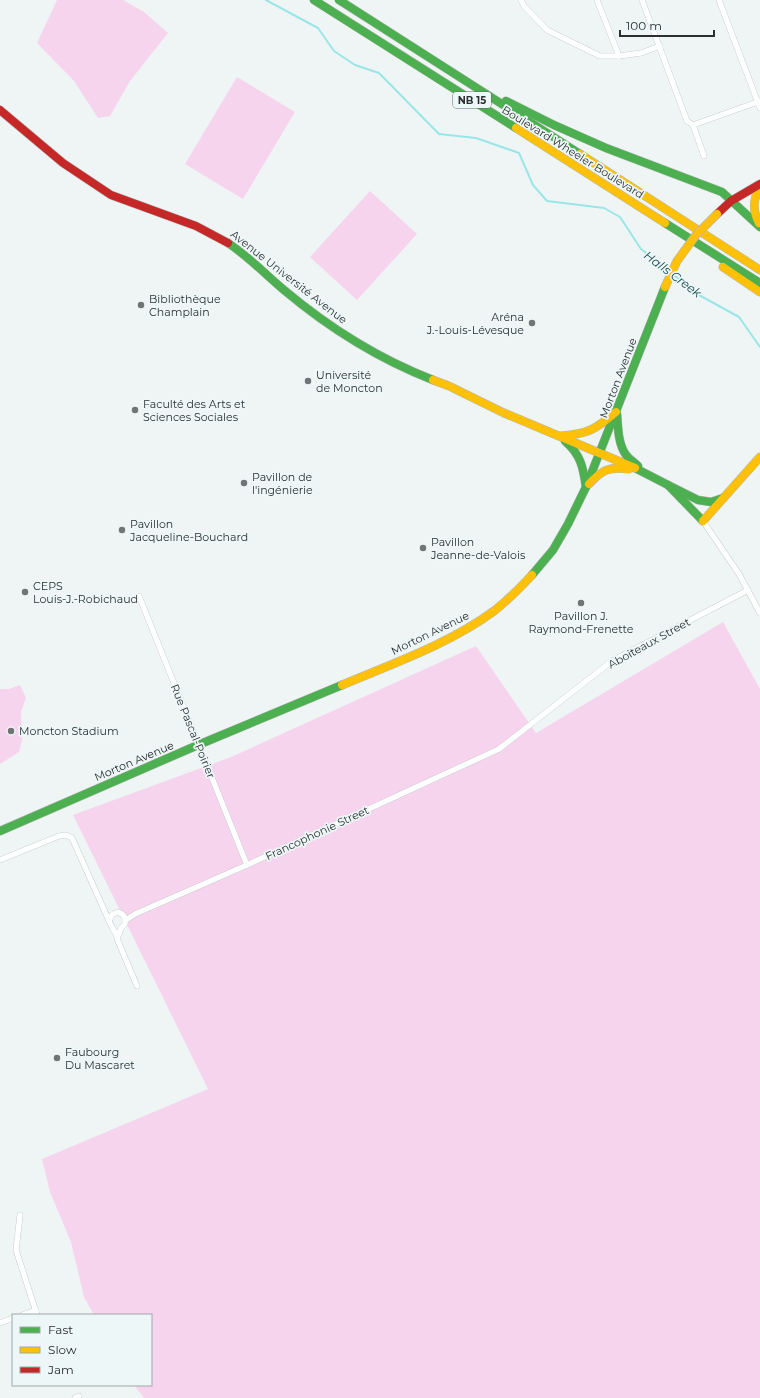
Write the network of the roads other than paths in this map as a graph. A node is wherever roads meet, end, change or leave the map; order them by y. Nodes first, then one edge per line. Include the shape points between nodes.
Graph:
1 (314, 0) edge
2 (339, 0) edge
3 (521, 0) edge
4 (597, 0) edge
5 (642, 0) edge
6 (719, 0) edge
7 (660, 46) junction
8 (619, 56) junction
9 (478, 90) junction
10 (759, 101) edge
11 (760, 108) edge
12 (0, 110) edge
13 (693, 125) junction
14 (704, 156) dead end
15 (760, 184) edge
16 (760, 187) edge
17 (630, 201) junction
18 (731, 201) junction
19 (760, 226) edge
20 (760, 270) edge
21 (760, 283) edge
22 (760, 292) edge
23 (617, 411) junction
24 (558, 436) junction
25 (600, 452) junction
26 (760, 457) edge
27 (644, 472) junction
28 (668, 485) junction
29 (586, 487) junction
30 (724, 498) junction
31 (703, 521) junction
32 (748, 590) junction
33 (139, 596) dead end
34 (760, 613) edge
35 (198, 746) junction
36 (499, 749) joint
37 (0, 831) edge
38 (0, 860) edge
39 (247, 865) junction
40 (109, 914) junction
41 (125, 918) junction
42 (114, 928) junction
43 (121, 928) junction
44 (118, 936) junction
45 (137, 986) dead end
46 (20, 1215) dead end
47 (37, 1313) edge
48 (12, 1318) edge
49 (0, 1323) edge

1 - 17 main road, Boulevard Wheeler Boulevard / NB 15
2 - 9 main road, Boulevard Wheeler Boulevard / NB 15
3 - 8 street via 547,30 600,56
4 - 8 street
5 - 7 street
6 - 10 street
7 - 8 street via 642,53
7 - 13 street via 687,121
9 - 18 main road via 606,148 722,192
9 - 20 main road, Boulevard Wheeler Boulevard / NB 15
10 - 11 street
10 - 13 street
12 - 24 main road, Avenue Université Avenue via 63,163 111,195 196,226 239,250 284,290 358,343 415,373
13 - 14 street
15 - 18 main road, Morton Avenue
16 - 19 main road via 754,198 754,215
17 - 21 main road, Boulevard Wheeler Boulevard / NB 15
17 - 22 main road via 663,227
18 - 19 main road
18 - 23 main road, Morton Avenue, bridge via 696,235 677,261
23 - 24 main road via 592,431
23 - 25 main road, Morton Avenue
23 - 27 main road via 619,437 626,456
24 - 25 main road, Avenue Université Avenue
24 - 29 main road via 579,455
25 - 27 main road, Avenue Université Avenue
25 - 29 main road, Morton Avenue
26 - 30 main road
27 - 28 main road
27 - 29 main road via 618,466 609,468
28 - 30 main road via 698,500 710,502
28 - 31 main road
29 - 35 main road, Morton Avenue via 553,550 516,592 467,629 421,652
30 - 31 main road
31 - 32 street
32 - 34 street
32 - 36 street, Aboiteaux Street via 612,661
33 - 35 street, Rue Pascal-Poirier
35 - 37 main road, Morton Avenue
35 - 39 street, Rue Pascal-Poirier
36 - 39 street, Francophonie Street
38 - 40 street via 60,836 70,836
39 - 41 street, Francophonie Street
40 - 41 street via 116,913
40 - 42 street via 110,926
41 - 43 street via 124,926
42 - 43 street
42 - 44 street
43 - 44 street
44 - 45 street
46 - 47 street via 16,1250
48 - 49 street

